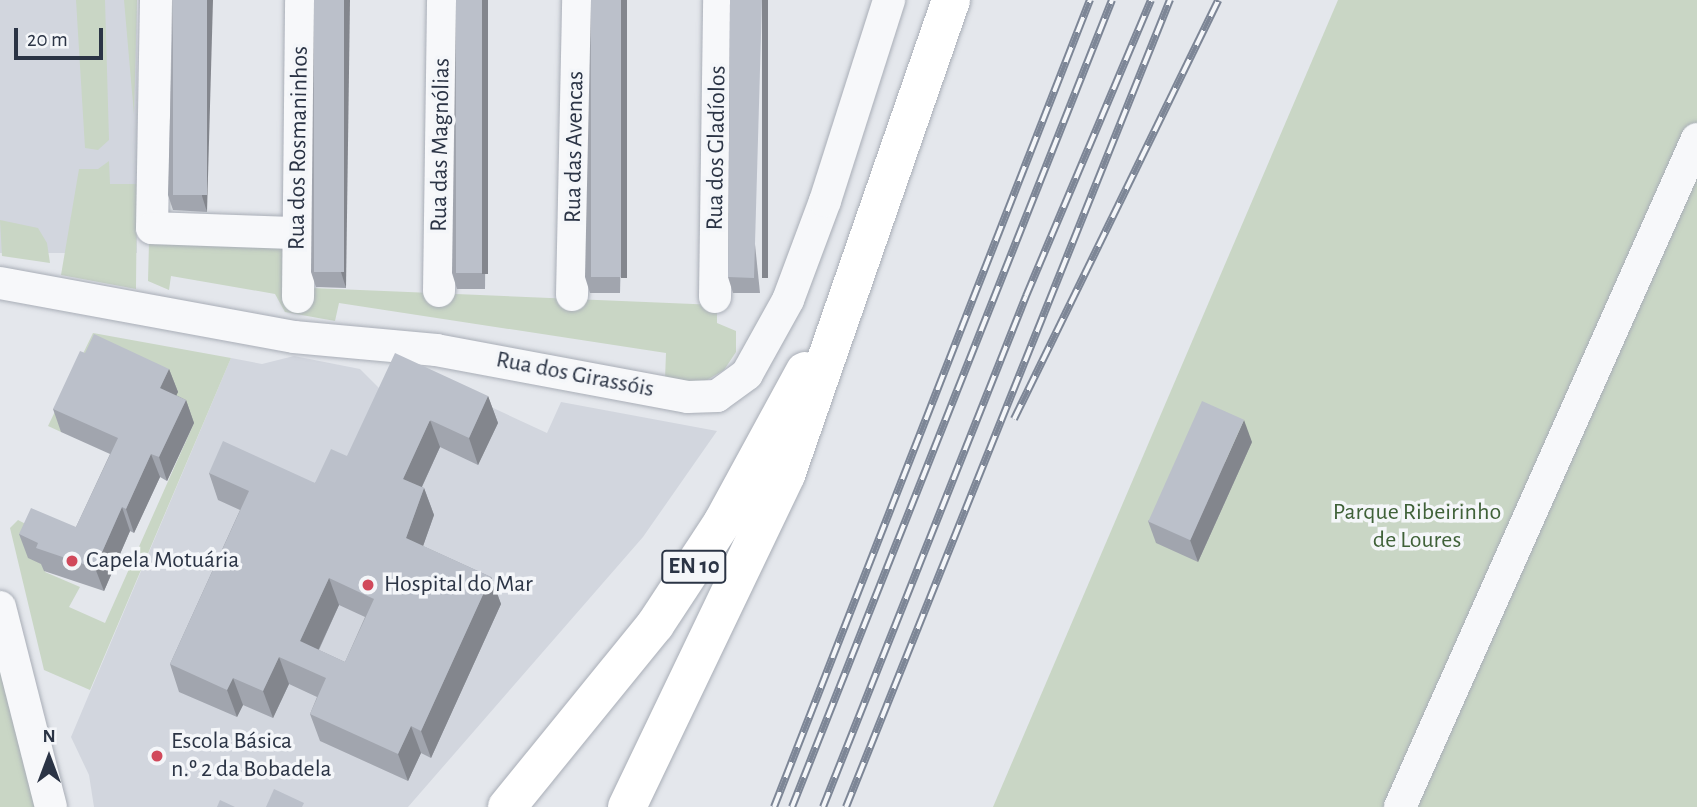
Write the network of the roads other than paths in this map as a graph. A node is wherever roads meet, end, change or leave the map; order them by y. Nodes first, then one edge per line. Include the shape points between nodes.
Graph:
1 (156, 0) edge
2 (301, 0) edge
3 (443, 0) edge
4 (578, 0) edge
5 (719, 0) edge
6 (889, 0) edge
7 (951, 0) edge
8 (1697, 139) edge
9 (298, 233) junction
10 (0, 284) edge
11 (439, 291) dead end
12 (572, 295) dead end
13 (298, 297) dead end
14 (715, 297) dead end
15 (845, 302) junction
16 (0, 607) edge
17 (51, 807) edge
18 (507, 807) edge
19 (627, 807) edge
20 (1400, 807) edge

1 - 9 street via 152,228
2 - 9 street, Rua dos Rosmaninhos
3 - 11 street, Rua das Magnólias
4 - 12 street, Rua das Avencas
5 - 14 street, Rua dos Gladíolos
6 - 10 street, Rua dos Girassóis via 788,300 747,374 717,396 688,397 436,350 295,337
7 - 15 main road, EN 10
8 - 20 street
9 - 13 street, Rua dos Rosmaninhos
15 - 18 main road, EN 10 via 690,573 655,625
15 - 19 main road, EN 10 via 786,475
16 - 17 street

